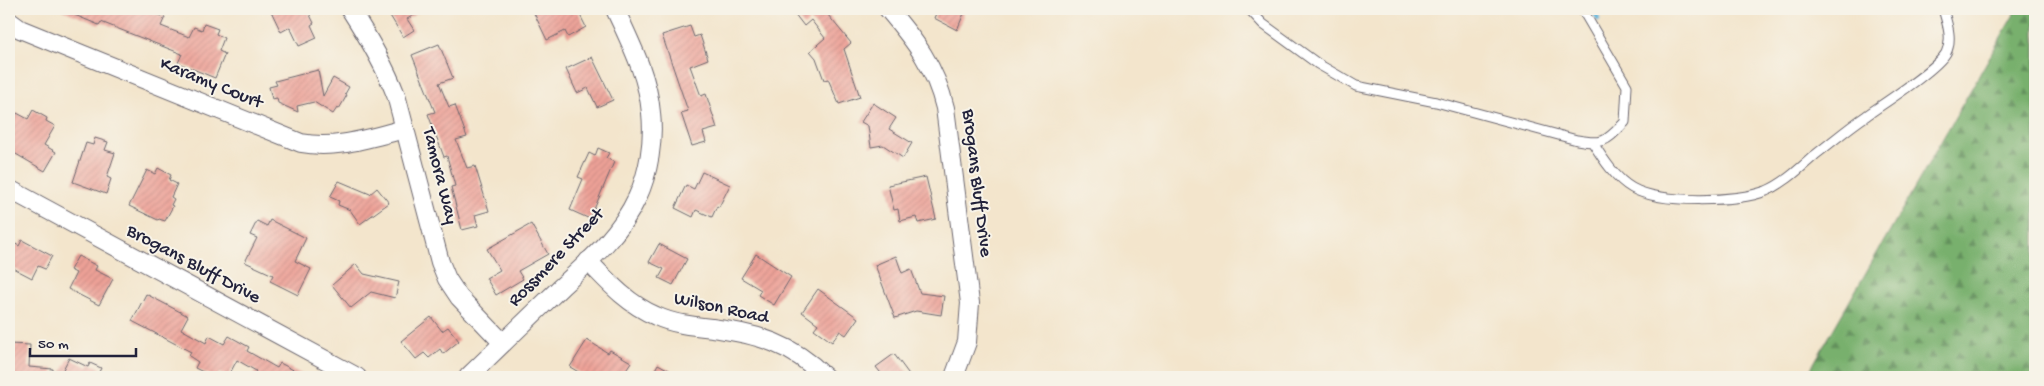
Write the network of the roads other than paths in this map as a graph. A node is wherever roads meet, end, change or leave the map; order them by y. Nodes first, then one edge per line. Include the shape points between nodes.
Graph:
1 (350, 9) edge
2 (616, 9) edge
3 (888, 9) edge
4 (1249, 9) edge
5 (1582, 9) edge
6 (1943, 9) edge
7 (9, 21) edge
8 (405, 129) junction
9 (1593, 143) junction
10 (9, 190) edge
11 (588, 261) junction
12 (504, 343) junction
13 (357, 377) edge
14 (468, 377) edge
15 (825, 377) edge
16 (954, 377) edge

1 - 8 street, Tamora Way via 387,71
2 - 11 street, Rossmere Street via 647,87 652,135 638,198 619,228
3 - 16 street, Brogans Bluff Drive via 928,61 945,108 970,303 967,342
4 - 9 lane via 1263,24 1318,64 1356,86 1436,102
5 - 9 lane via 1627,86 1625,122 1606,141
6 - 9 lane via 1950,45 1945,55 1786,180 1767,191 1744,197 1704,199 1645,194 1620,178
7 - 8 street, Karamy Court via 20,30 301,143 334,146
8 - 12 street, Tamora Way via 435,247 447,279 459,297
10 - 13 street, Brogans Bluff Drive
11 - 12 street, Rossmere Street
11 - 15 street, Wilson Road via 614,290 656,317 770,340 798,354
12 - 14 street, Rossmere Street

